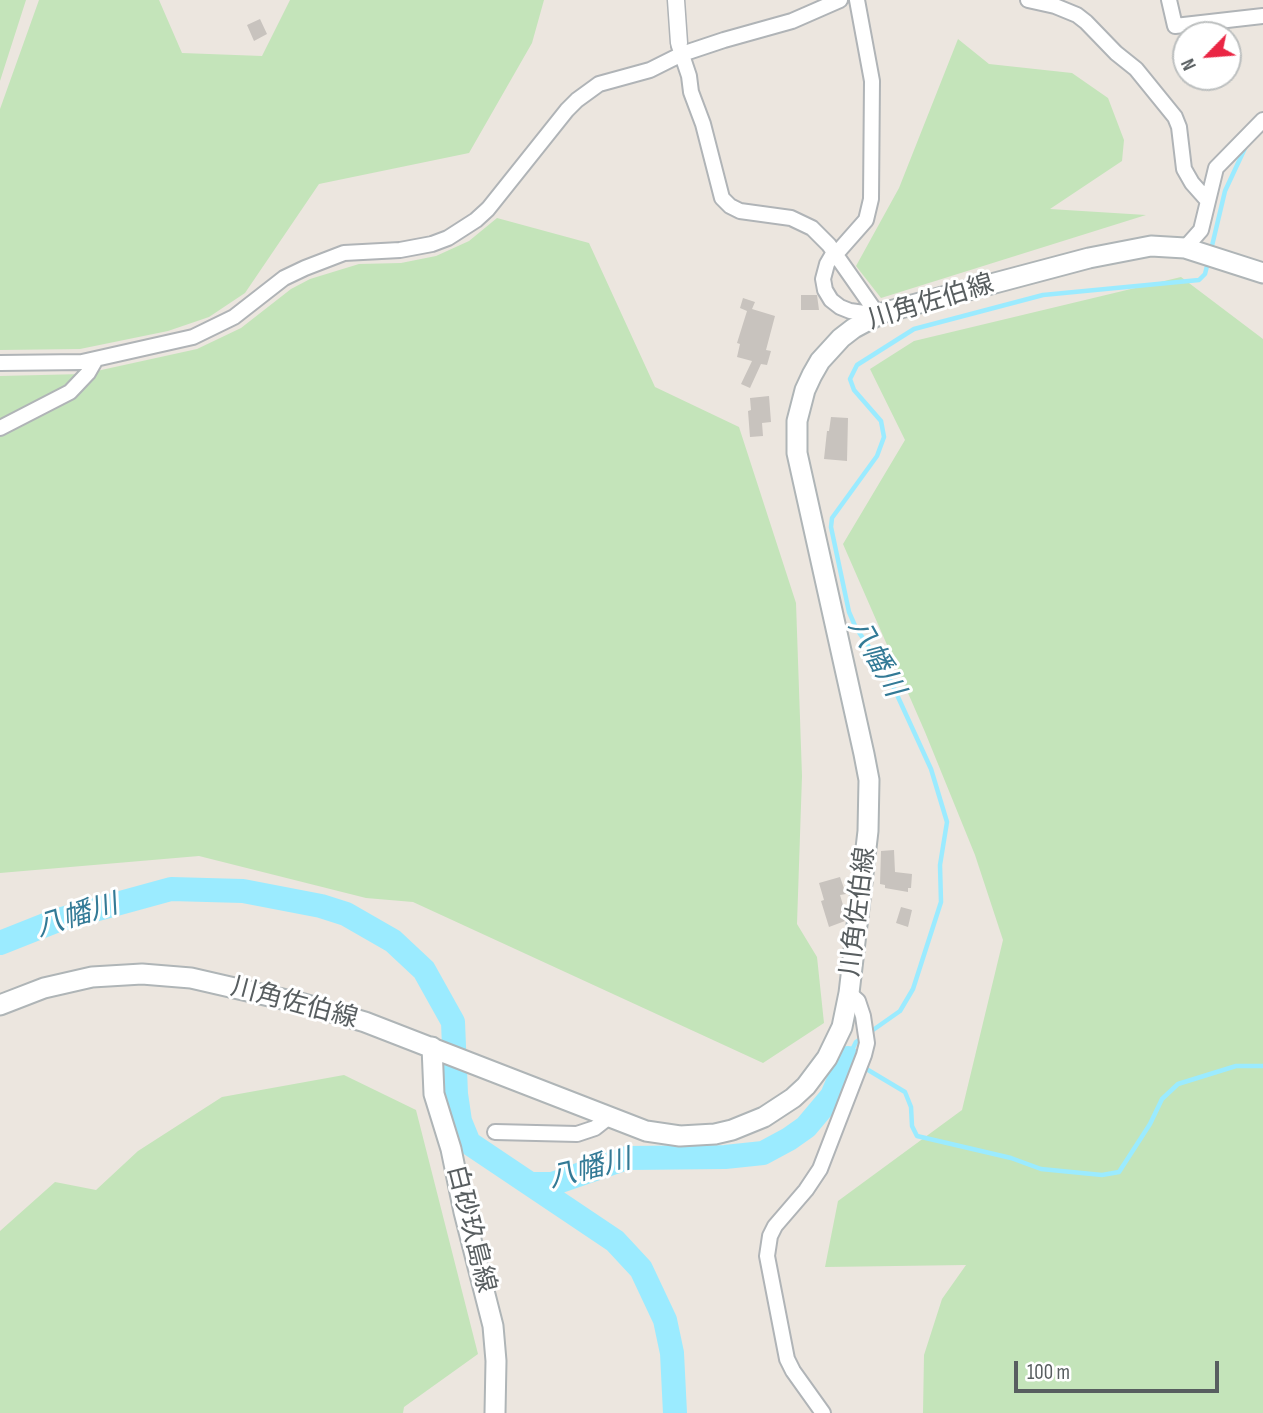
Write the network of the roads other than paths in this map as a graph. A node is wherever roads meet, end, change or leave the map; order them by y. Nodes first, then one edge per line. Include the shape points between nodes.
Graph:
1 (676, 0) edge
2 (840, 0) edge
3 (857, 0) edge
4 (1028, 0) edge
5 (1169, 0) edge
6 (1263, 16) edge
7 (681, 49) junction
8 (1263, 120) edge
9 (1208, 201) junction
10 (1191, 250) junction
11 (835, 253) junction
12 (1263, 273) edge
13 (878, 315) junction
14 (96, 359) junction
15 (0, 363) edge
16 (0, 428) edge
17 (849, 993) junction
18 (0, 1005) edge
19 (433, 1048) junction
20 (610, 1117) junction
21 (495, 1132) dead end
22 (495, 1413) edge
23 (823, 1413) edge

1 - 7 street
2 - 7 street via 792,21
3 - 11 street via 872,81 871,199 866,220
4 - 9 street via 1077,15 1136,69 1175,117 1184,169
5 - 6 street via 1175,26
7 - 11 street via 722,198 740,211 802,222 821,235
7 - 14 street via 659,66 587,91 488,209 448,238 400,250 332,257 284,278 214,328 171,343
8 - 9 street via 1216,168
9 - 10 street
10 - 12 main road, 川角佐伯線
10 - 13 main road, 川角佐伯線 via 1150,246 1089,258
11 - 13 street
11 - 13 street via 823,279 831,300 850,311
13 - 17 main road, 川角佐伯線 via 841,338 820,362 800,405 796,437 869,779 869,831
14 - 15 street
14 - 16 street via 70,392
17 - 20 main road, 川角佐伯線 via 842,1027 827,1058 793,1098 764,1118 715,1134 680,1136
17 - 23 street via 861,1008 866,1049 820,1169 775,1226 768,1246 787,1359
18 - 19 main road, 川角佐伯線 via 92,977 167,975 335,1012
19 - 20 main road, 川角佐伯線
19 - 22 main road, 白砂玖島線 via 434,1094 493,1326
20 - 21 street via 577,1134

